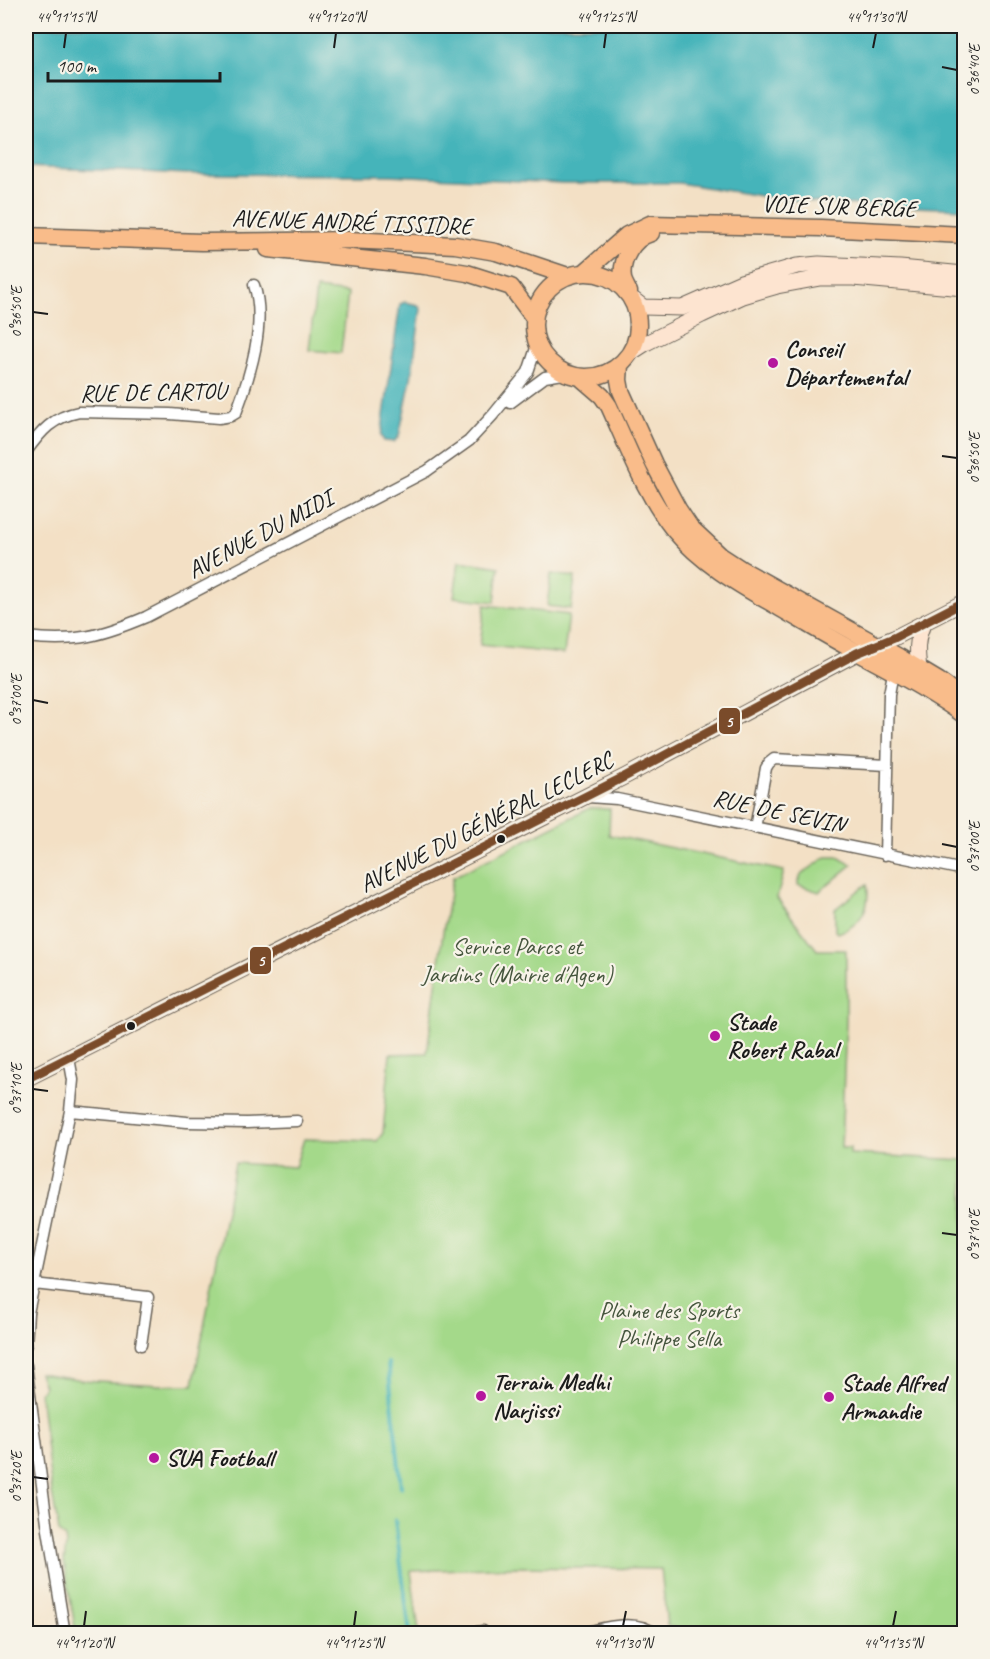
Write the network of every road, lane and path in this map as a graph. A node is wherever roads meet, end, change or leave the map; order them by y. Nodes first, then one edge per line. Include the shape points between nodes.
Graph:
1 (713, 226) junction
2 (964, 235) edge
3 (26, 238) edge
4 (202, 242) junction
5 (585, 272) junction
6 (964, 274) edge
7 (568, 276) junction
8 (254, 285) dead end
9 (964, 288) edge
10 (632, 297) junction
11 (534, 318) junction
12 (537, 345) junction
13 (625, 360) junction
14 (575, 375) junction
15 (493, 416) junction
16 (26, 452) edge
17 (964, 602) edge
18 (922, 624) junction
19 (26, 637) edge
20 (877, 644) junction
21 (858, 653) junction
22 (896, 664) junction
23 (919, 669) junction
24 (964, 699) edge
25 (964, 715) edge
26 (887, 765) junction
27 (585, 796) junction
28 (755, 828) junction
29 (885, 855) junction
30 (964, 870) edge
31 (69, 1058) junction
32 (26, 1079) edge
33 (70, 1111) junction
34 (297, 1121) dead end
35 (34, 1284) junction
36 (141, 1344) dead end
37 (26, 1345) edge
38 (26, 1365) edge
39 (483, 1631) dead end
40 (65, 1634) edge
41 (465, 1634) edge
42 (580, 1634) edge
43 (655, 1634) edge

1 - 2 main road, VOIE SUR BERGE
1 - 5 main road via 650,224 627,235
1 - 10 main road via 662,230 637,240 624,268 623,280
3 - 4 main road, AVENUE ANDRÉ TISSIDRE
4 - 7 main road, AVENUE ANDRÉ TISSIDRE via 306,239 455,245 496,252
4 - 11 main road, AVENUE ANDRÉ TISSIDRE via 467,273 511,287
5 - 7 main road
5 - 10 main road via 617,282
6 - 10 street via 819,264 752,279 682,308 643,307
7 - 11 main road via 545,294
8 - 16 street, RUE DE CARTOU via 260,320 236,413 219,418 170,414 65,415 36,438
9 - 13 street via 853,278 820,278 777,286 702,315 646,343
10 - 13 main road via 639,328
11 - 12 main road
12 - 14 main road via 555,367
12 - 15 street, AVENUE DU MIDI via 528,372
13 - 14 main road via 603,375
13 - 20 main road via 619,380 621,391 654,464 690,527 741,569
14 - 15 street, AVENUE DU MIDI via 545,377
14 - 21 main road via 609,406 666,519 701,557 733,581
15 - 19 street, AVENUE DU MIDI via 469,441 422,475 146,617 94,636
17 - 18 street, AVENUE DU GÉNÉRAL LECLERC
18 - 20 street, AVENUE DU GÉNÉRAL LECLERC
18 - 23 street via 918,634
20 - 21 street, AVENUE DU GÉNÉRAL LECLERC
20 - 22 main road
21 - 22 main road
21 - 27 street, AVENUE DU GÉNÉRAL LECLERC
22 - 23 main road
22 - 25 main road
22 - 26 street via 889,694
23 - 24 main road
26 - 28 street via 774,759 766,768
26 - 29 street
27 - 28 street, RUE DE SEVIN
27 - 31 street, AVENUE DU GÉNÉRAL LECLERC
28 - 29 street, RUE DE SEVIN
29 - 30 street, RUE DE SEVIN
31 - 32 street, AVENUE DU GÉNÉRAL LECLERC
31 - 33 street via 73,1080
33 - 34 street via 196,1122
33 - 35 street
35 - 36 street via 148,1297
35 - 37 street
38 - 40 street
39 - 41 street
42 - 43 street via 637,1625

